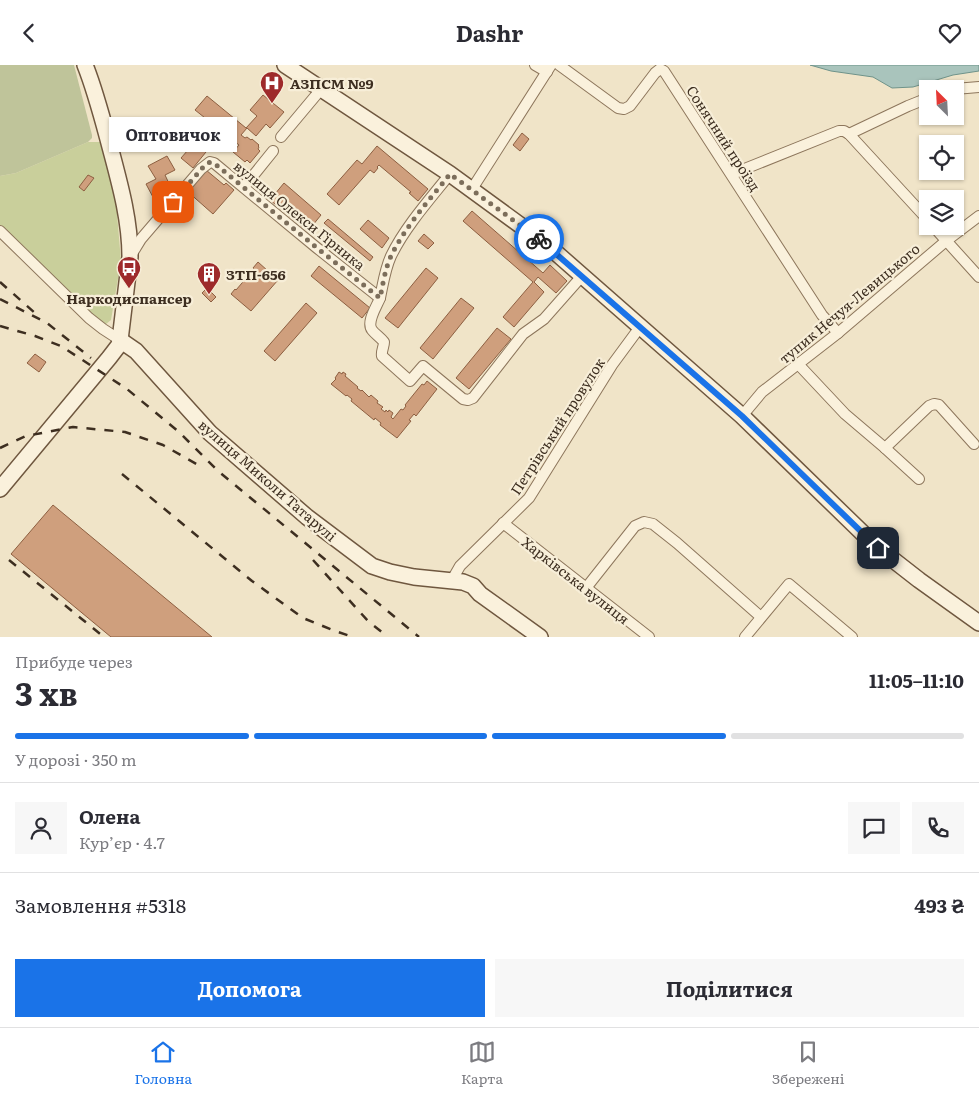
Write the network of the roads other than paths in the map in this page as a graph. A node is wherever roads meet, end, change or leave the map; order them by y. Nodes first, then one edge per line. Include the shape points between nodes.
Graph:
1 (85, 65) edge
2 (285, 65) edge
3 (535, 65) edge
4 (559, 65) edge
5 (549, 69) edge
6 (979, 87) edge
7 (322, 88) junction
8 (964, 88) edge
9 (919, 102) edge
10 (849, 134) junction
11 (281, 137) dead end
12 (273, 151) dead end
13 (450, 174) junction
14 (732, 174) junction
15 (244, 187) junction
16 (472, 189) junction
17 (919, 210) edge
18 (979, 215) edge
19 (0, 231) edge
20 (941, 235) edge
21 (946, 241) junction
22 (130, 257) junction
23 (582, 275) junction
24 (979, 277) edge
25 (380, 298) junction
26 (640, 327) junction
27 (838, 333) junction
28 (120, 340) junction
29 (798, 364) junction
30 (742, 416) junction
31 (974, 444) dead end
32 (885, 448) junction
33 (919, 479) dead end
34 (0, 489) edge
35 (503, 523) junction
36 (452, 580) junction
37 (586, 588) junction
38 (761, 617) junction
39 (979, 623) edge
40 (540, 637) edge
41 (649, 637) edge
42 (744, 637) edge
43 (852, 637) edge

1 - 22 street via 125,206
2 - 7 street
3 - 5 street
4 - 14 street, Сонячний проїзд via 618,108 624,109 630,106 654,73 660,69 664,71
5 - 16 street
6 - 8 street
7 - 11 street via 307,113
7 - 13 street
9 - 10 street
10 - 14 street via 839,131
10 - 17 street
12 - 15 street
13 - 16 street
13 - 25 street, вулиця Олекси Гірника via 390,257
14 - 27 street, Сонячний проїзд via 822,315
15 - 22 street, вулиця Олекси Гірника via 214,163 205,165 141,239
15 - 25 street, вулиця Олекси Гірника
16 - 23 street
18 - 21 street, тупик Нечуя-Левицького
19 - 28 street, вулиця Миколи Татарулі via 89,318
20 - 21 street
21 - 24 street
21 - 27 street, тупик Нечуя-Левицького
22 - 28 street
23 - 25 street via 544,319 523,334 473,398 468,400 423,366 410,381 382,356 384,342 370,326
23 - 26 street
26 - 30 street
26 - 35 street, Петрівський провулок via 612,365 528,498
27 - 29 street, тупик Нечуя-Левицького
28 - 34 street
28 - 36 street, вулиця Миколи Татарулі via 136,351 210,433 361,559 390,572
29 - 30 street, тупик Нечуя-Левицького via 762,392
29 - 32 street via 845,414
30 - 39 street via 878,548
31 - 32 street via 934,403
32 - 33 street
35 - 36 street, Петрівський провулок via 460,566
35 - 37 street, Харківська вулиця
36 - 40 street via 473,587
37 - 38 street via 635,527 644,522 653,524 677,543
37 - 41 street, Харківська вулиця
38 - 42 street
38 - 43 street via 789,584

